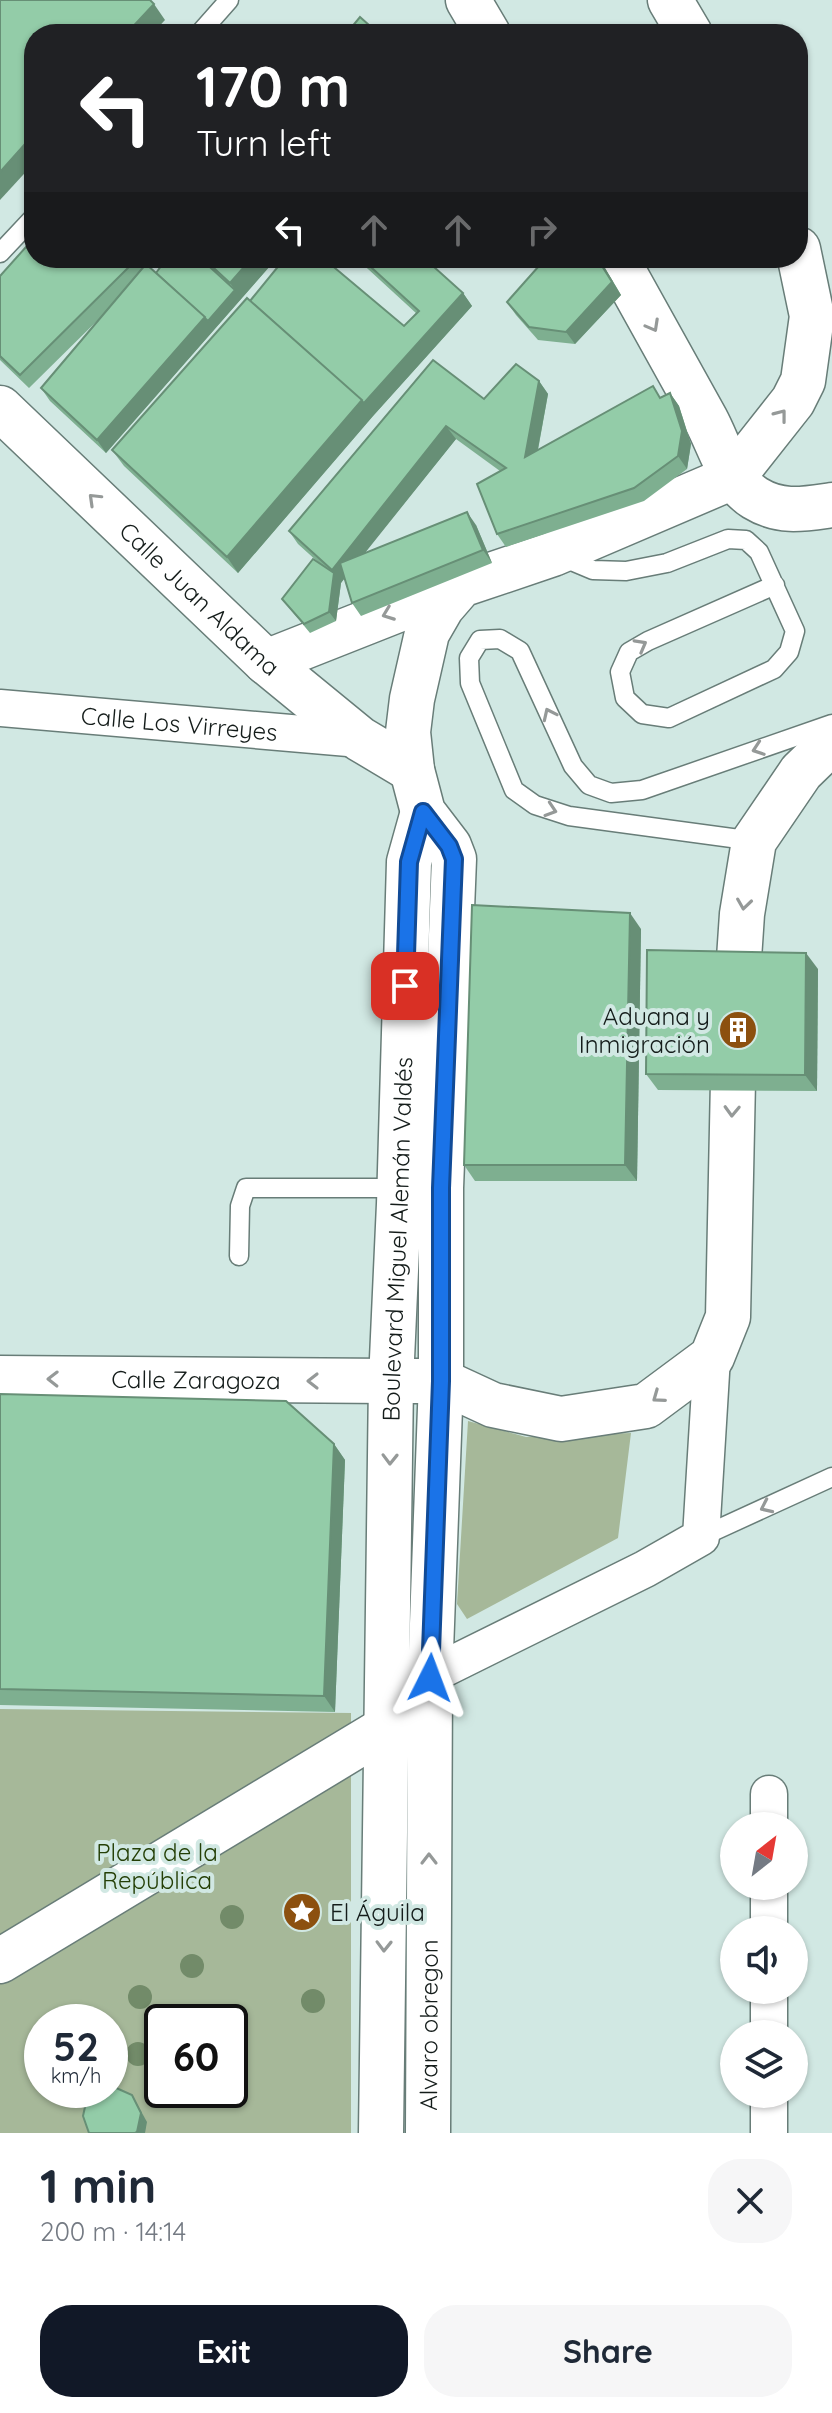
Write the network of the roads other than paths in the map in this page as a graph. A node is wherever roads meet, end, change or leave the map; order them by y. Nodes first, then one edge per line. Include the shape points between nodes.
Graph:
1 (229, 0) edge
2 (468, 0) edge
3 (670, 0) edge
4 (208, 24) edge
5 (482, 24) edge
6 (684, 24) edge
7 (24, 228) edge
8 (0, 253) edge
9 (622, 268) edge
10 (802, 268) edge
11 (0, 408) edge
12 (733, 477) junction
13 (832, 505) edge
14 (553, 554) junction
15 (461, 585) junction
16 (775, 585) junction
17 (266, 662) junction
18 (0, 708) edge
19 (832, 724) edge
20 (360, 739) junction
21 (832, 742) edge
22 (412, 770) junction
23 (754, 841) junction
24 (420, 1188) junction
25 (239, 1256) dead end
26 (712, 1357) junction
27 (0, 1378) edge
28 (391, 1381) junction
29 (441, 1381) junction
30 (832, 1477) edge
31 (701, 1537) junction
32 (430, 1678) junction
33 (386, 1728) junction
34 (0, 1961) edge
35 (769, 2108) edge
36 (381, 2133) edge
37 (428, 2133) edge
38 (769, 2133) edge

1 - 4 lane
2 - 5 main road
3 - 6 main road
7 - 8 lane
9 -> 12 main road
12 -> 10 main road via 803,381 812,316
17 -> 11 main road, Calle Juan Aldama
12 - 13 main road via 753,497 779,509
12 - 14 main road
14 - 15 main road
14 - 16 lane via 593,570 626,571 667,563 728,539 746,540 759,552
15 -> 17 main road
15 - 22 main road via 427,633 408,732
16 -> 16 lane via 795,631 789,652 774,669 669,718 642,714 625,698 620,672 629,652
17 - 20 main road, Calle Juan Aldama
18 - 20 street, Calle Los Virreyes
19 -> 23 lane via 642,790 611,793 589,785 573,766 520,651 500,639 480,640 469,658 470,683 514,790 535,805 569,816
20 - 22 main road, Calle Juan Aldama
21 - 23 main road via 801,772
22 - 24 main road, Boulevard Miguel Alemán Valdés via 423,812 454,859
23 -> 26 main road via 742,914 734,1033 728,1317
24 - 25 lane via 246,1188 240,1206
24 - 28 main road, Boulevard Miguel Alemán Valdés
24 - 29 main road, Boulevard Miguel Alemán Valdés
26 -> 29 main road via 646,1406 561,1419 493,1405
26 - 31 street
28 -> 27 main road, Calle Zaragoza
28 - 29 main road
28 -> 33 main road, Boulevard Miguel Alemán Valdés
29 - 32 main road, Boulevard Miguel Alemán Valdés
30 -> 31 lane
31 - 32 street
32 - 33 main road
37 -> 32 main road, Alvaro obregon
33 - 34 main road
33 -> 36 main road, Alvaro obregon
35 - 38 street

